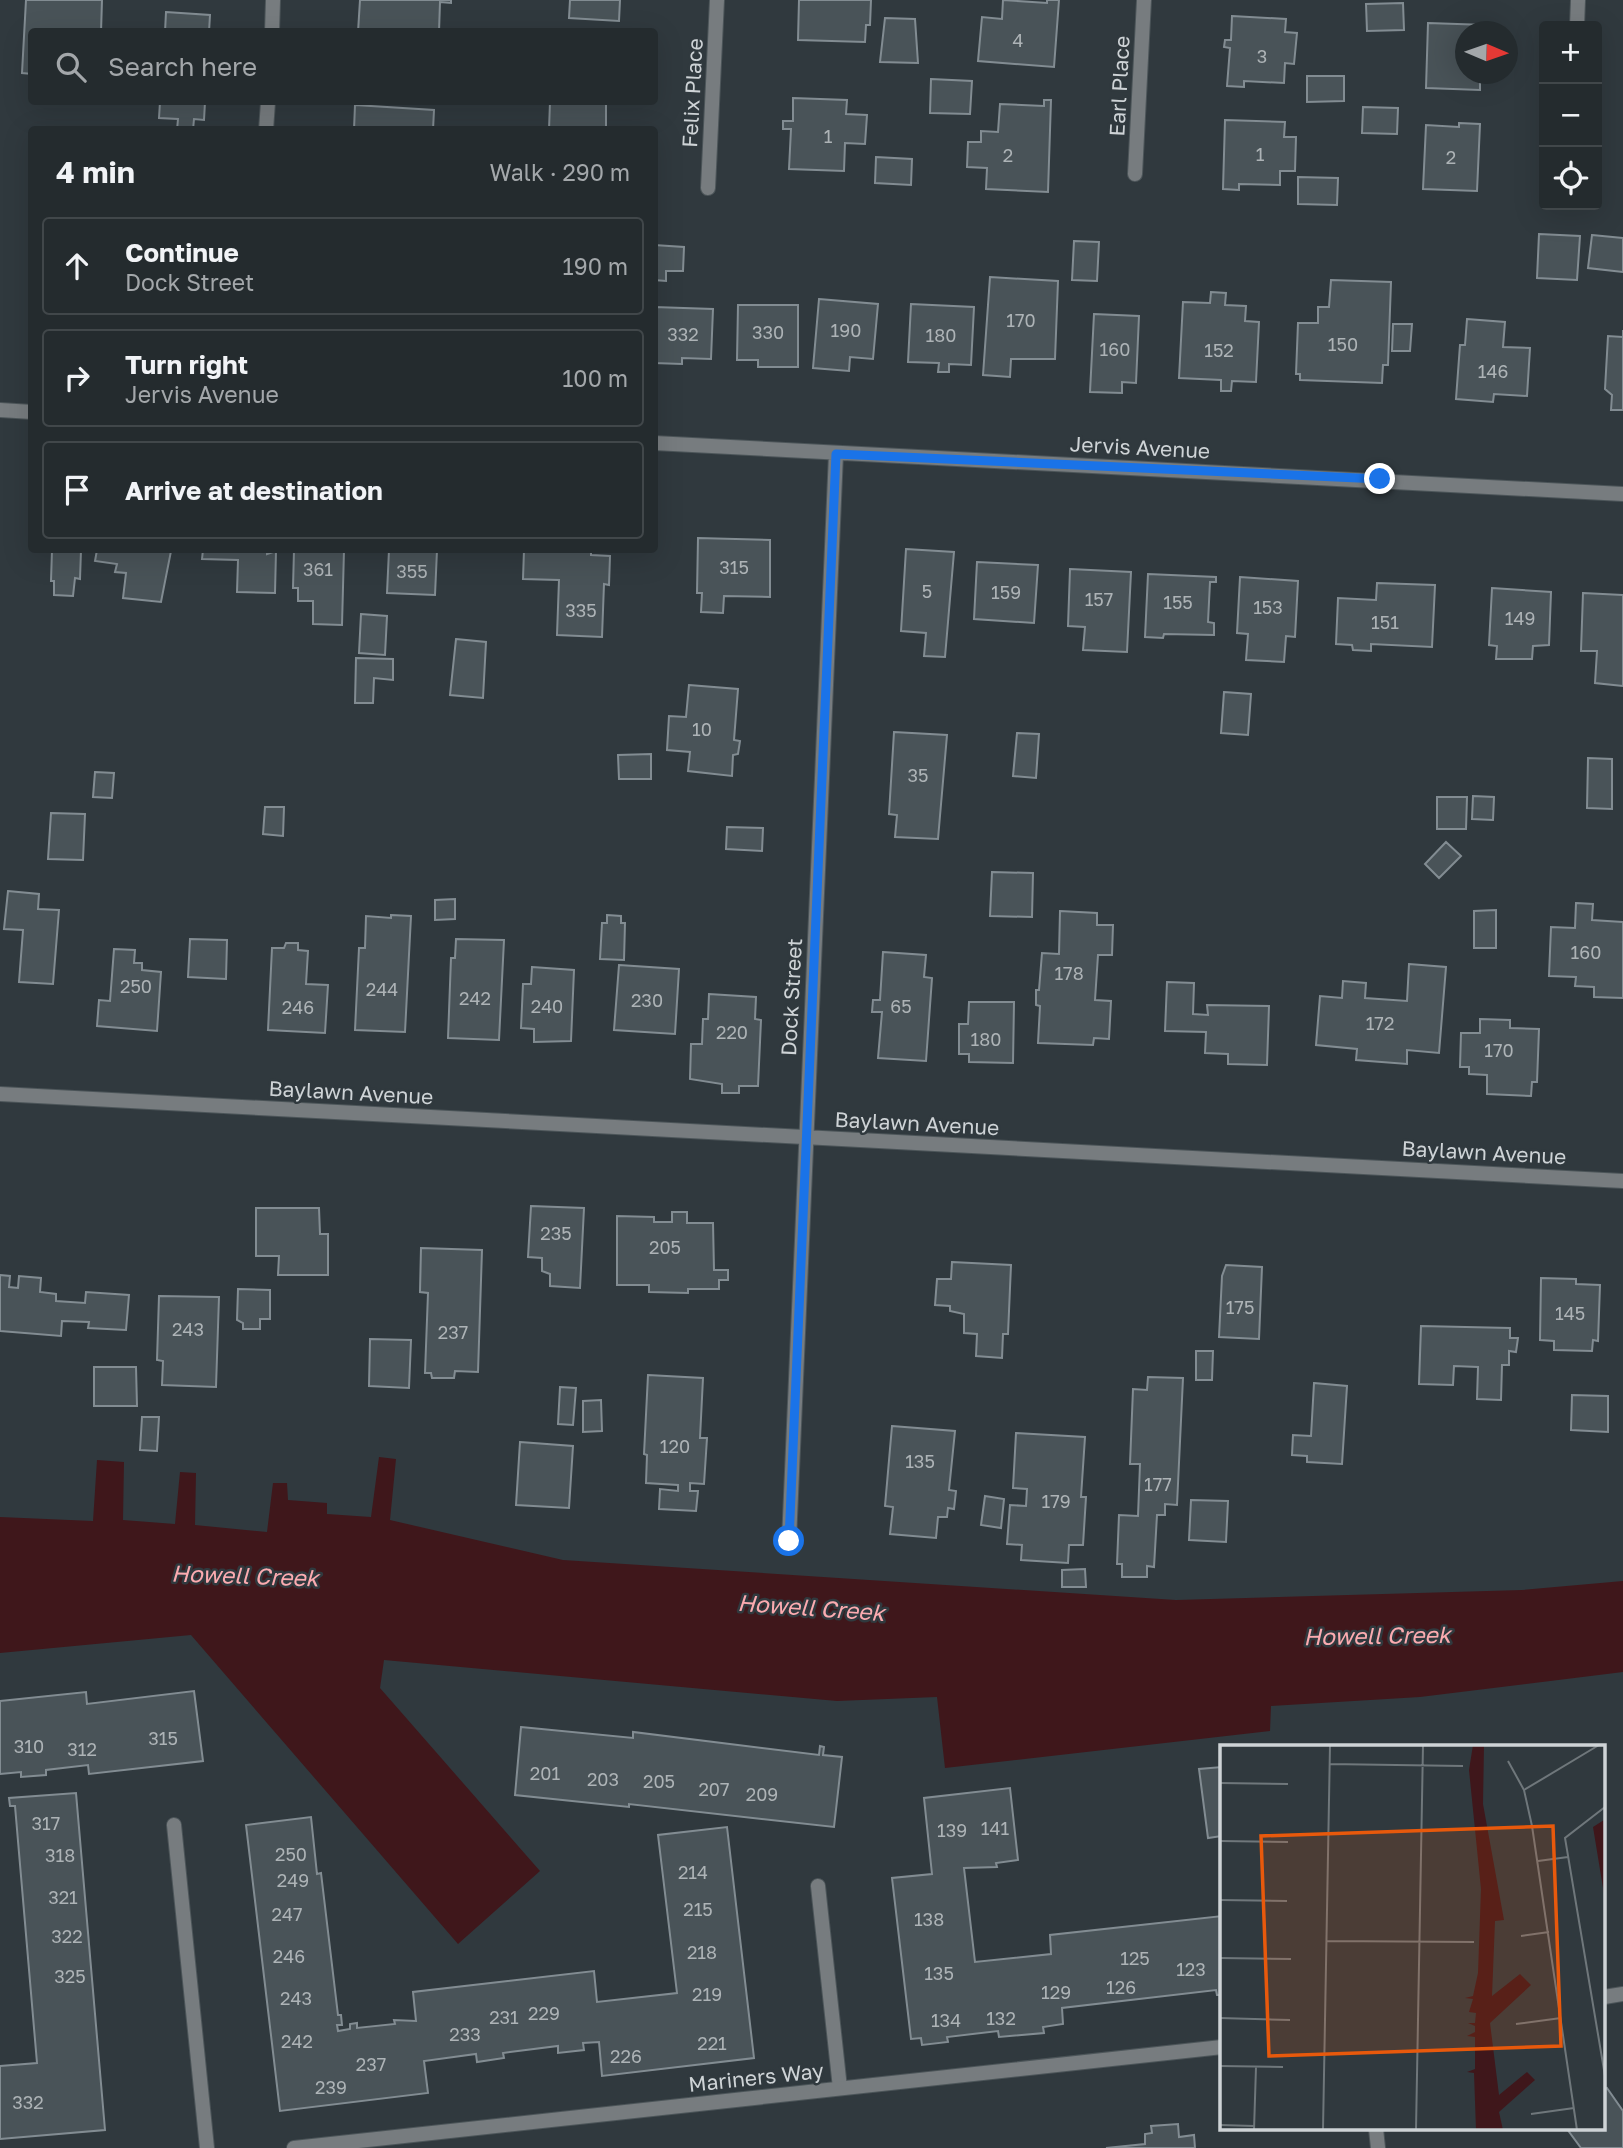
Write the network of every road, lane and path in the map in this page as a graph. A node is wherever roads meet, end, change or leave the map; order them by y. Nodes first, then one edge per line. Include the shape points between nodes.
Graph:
1 (273, 0) edge
2 (718, 0) edge
3 (1144, 0) edge
4 (1578, 0) edge
5 (1577, 21) edge
6 (272, 28) edge
7 (268, 105) edge
8 (267, 126) edge
9 (1135, 174) dead end
10 (708, 188) dead end
11 (0, 410) edge
12 (28, 412) edge
13 (658, 443) edge
14 (836, 454) junction
15 (1623, 494) edge
16 (0, 1094) edge
17 (806, 1138) junction
18 (1623, 1181) edge
19 (789, 1541) dead end
20 (174, 1825) dead end
21 (818, 1886) dead end
22 (1220, 2047) edge
23 (840, 2088) junction
24 (1376, 2130) edge
25 (207, 2148) edge
26 (295, 2148) edge
27 (1378, 2148) edge

1 - 6 street
2 - 10 street, Felix Place
3 - 9 street, Earl Place
4 - 5 street
7 - 8 street
11 - 12 street
13 - 14 street, Jervis Avenue
14 - 15 street, Jervis Avenue
14 - 17 street, Dock Street
16 - 17 street, Baylawn Avenue
17 - 18 street, Baylawn Avenue
17 - 19 street, Dock Street
20 - 25 street
21 - 23 street
22 - 23 street, Mariners Way
23 - 26 street, Mariners Way
24 - 27 street

